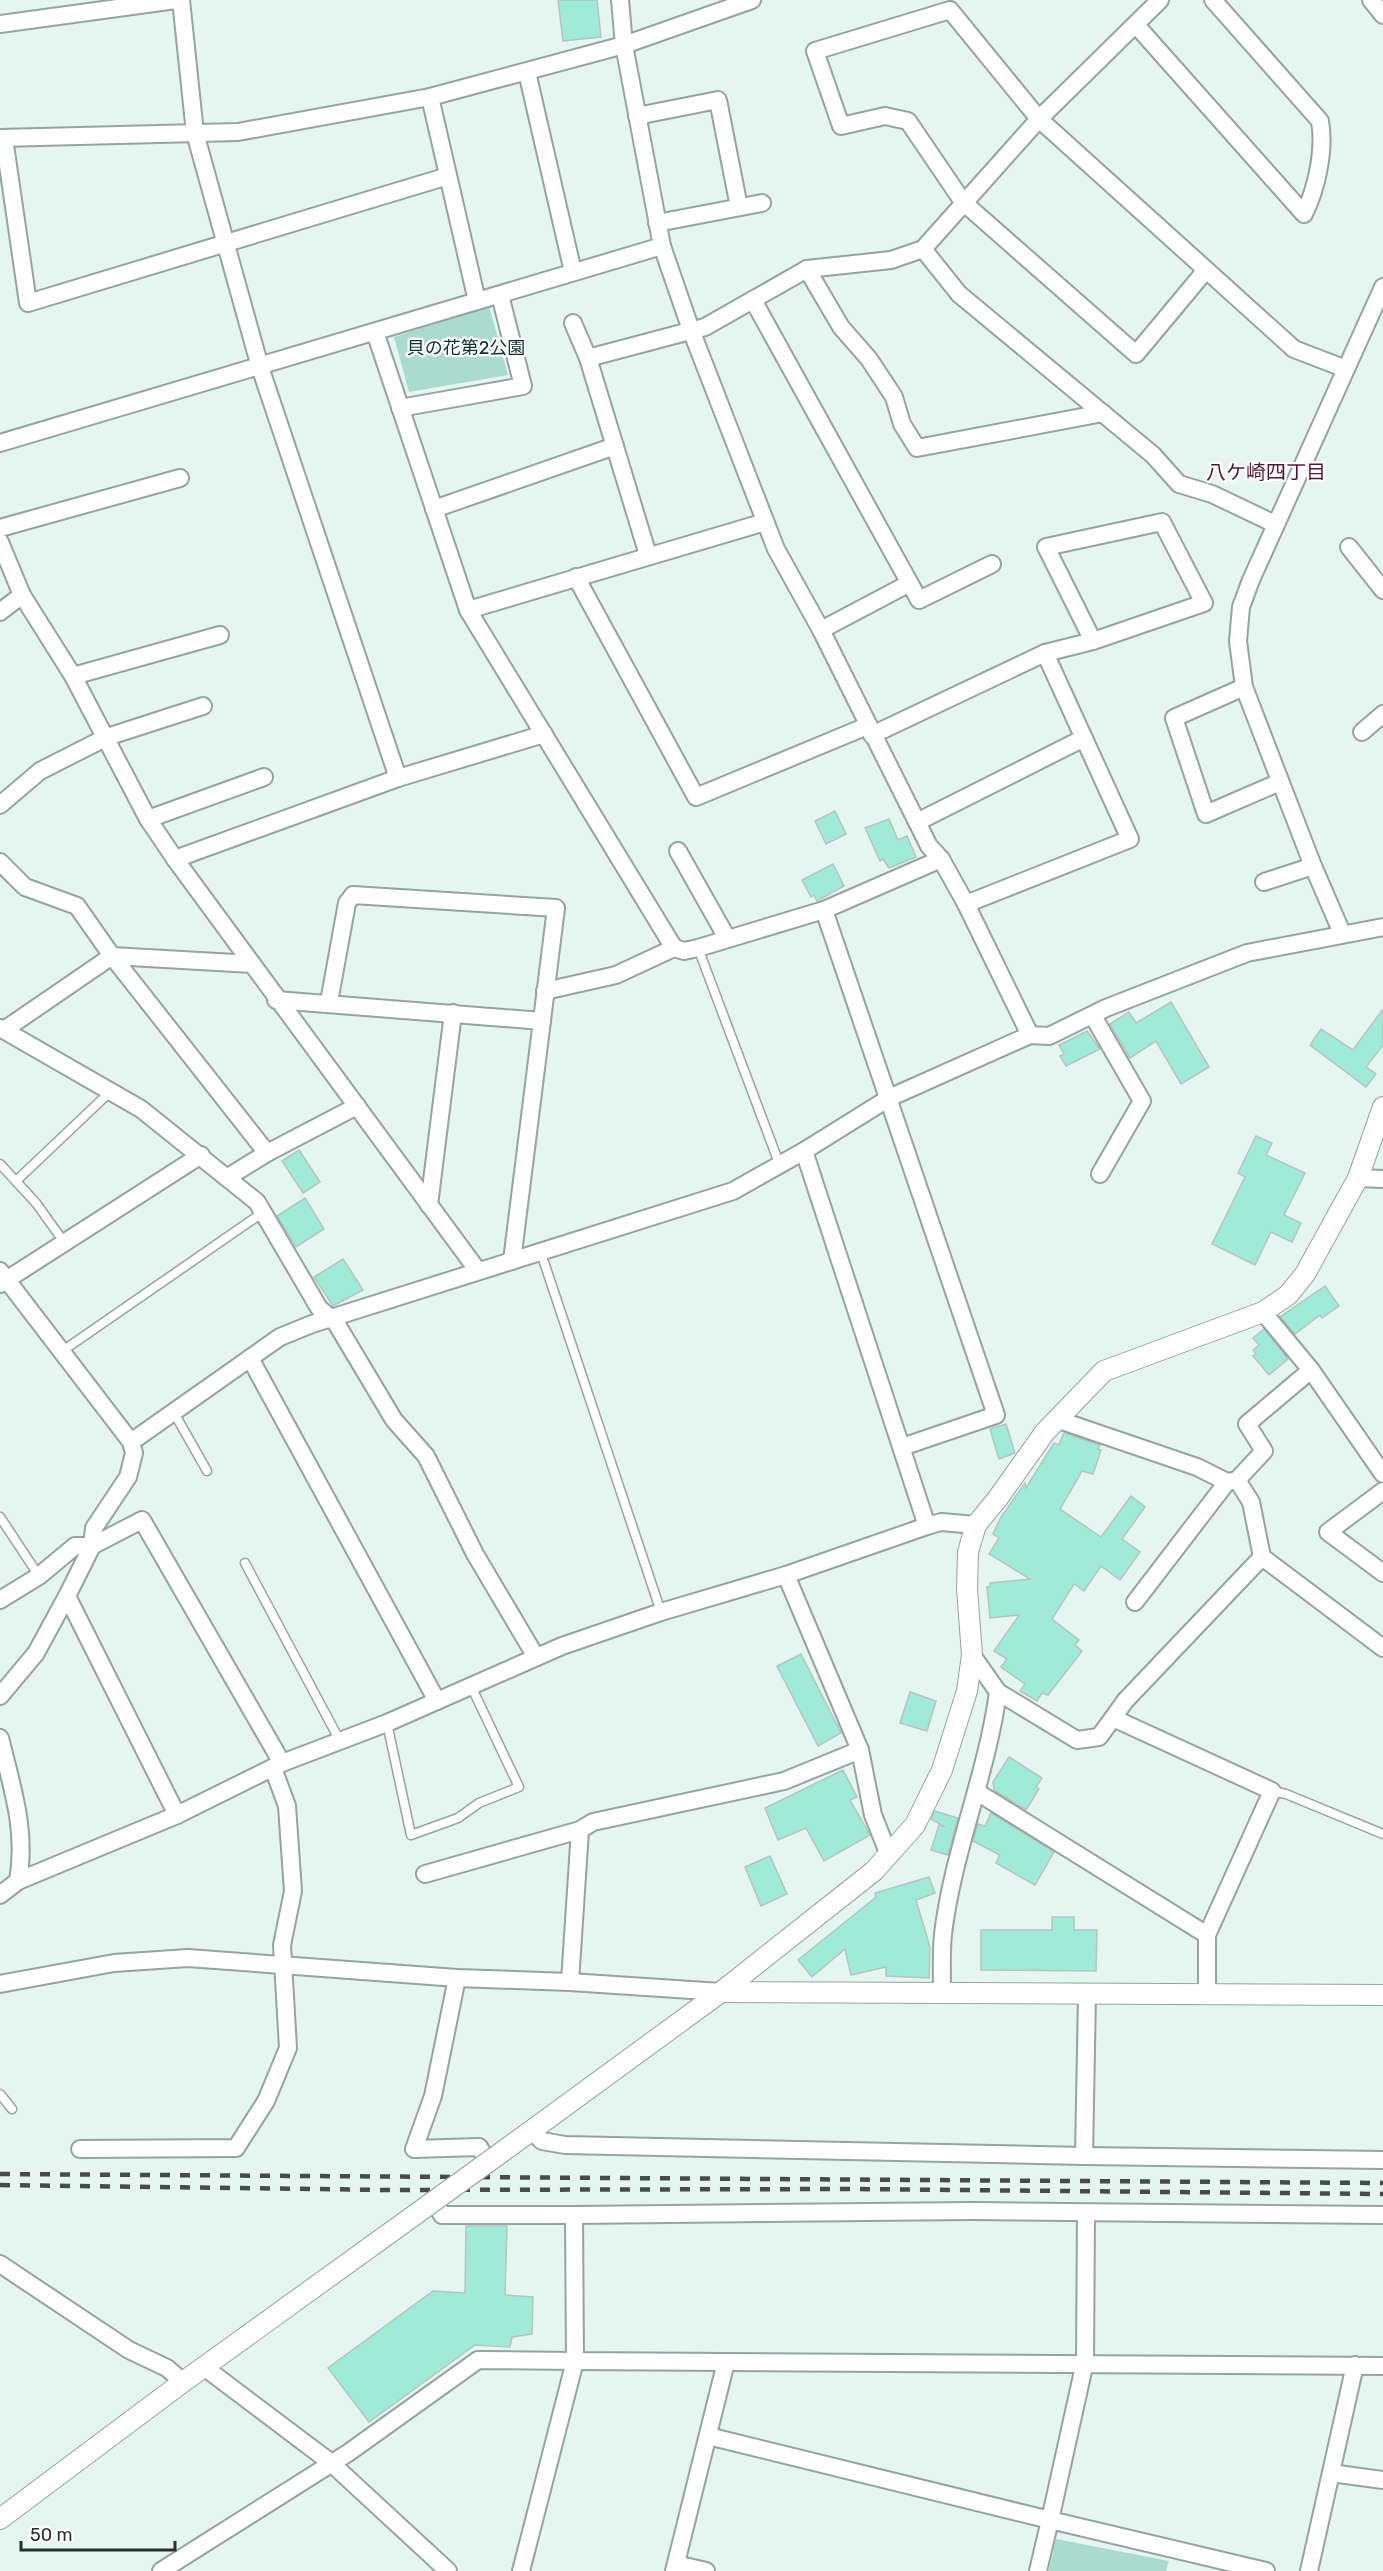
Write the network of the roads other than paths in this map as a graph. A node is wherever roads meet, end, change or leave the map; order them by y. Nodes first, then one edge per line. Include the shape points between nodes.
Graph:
1 (176, 0) edge
2 (180, 0) edge
3 (620, 0) edge
4 (752, 0) edge
5 (1160, 0) edge
6 (1213, 0) edge
7 (1371, 0) edge
8 (1383, 15) edge
9 (0, 24) edge
10 (1136, 25) junction
11 (624, 45) junction
12 (527, 72) junction
13 (430, 97) junction
14 (637, 116) junction
15 (1039, 119) junction
16 (195, 133) junction
17 (2, 138) edge
18 (448, 176) junction
19 (963, 202) junction
20 (762, 203) dead end
21 (739, 207) junction
22 (657, 222) junction
23 (226, 244) junction
24 (662, 246) junction
25 (923, 249) junction
26 (807, 269) junction
27 (1206, 270) junction
28 (573, 272) junction
29 (1383, 287) edge
30 (500, 295) junction
31 (753, 300) junction
32 (477, 302) junction
33 (573, 323) dead end
34 (690, 330) junction
35 (375, 332) junction
36 (588, 358) junction
37 (260, 367) junction
38 (1346, 369) junction
39 (400, 408) junction
40 (1103, 413) junction
41 (0, 443) edge
42 (615, 446) junction
43 (180, 478) dead end
44 (434, 509) junction
45 (765, 522) junction
46 (1275, 524) junction
47 (0, 528) edge
48 (0, 542) edge
49 (1349, 548) dead end
50 (648, 555) junction
51 (992, 564) dead end
52 (576, 577) junction
53 (908, 584) junction
54 (1383, 590) edge
55 (22, 595) junction
56 (468, 610) junction
57 (0, 612) edge
58 (821, 630) junction
59 (220, 635) dead end
60 (1093, 641) junction
61 (1045, 653) junction
62 (73, 676) junction
63 (1244, 687) junction
64 (203, 706) dead end
65 (1383, 714) edge
66 (869, 730) junction
67 (1362, 732) dead end
68 (544, 734) junction
69 (107, 737) junction
70 (1084, 738) junction
71 (264, 777) dead end
72 (398, 778) junction
73 (1280, 782) junction
74 (0, 805) edge
75 (148, 819) junction
76 (917, 822) junction
77 (678, 851) dead end
78 (175, 859) junction
79 (941, 859) junction
80 (0, 862) edge
81 (1313, 866) junction
82 (1264, 882) dead end
83 (966, 904) junction
84 (824, 909) junction
85 (1383, 927) edge
86 (1342, 933) junction
87 (727, 938) junction
88 (674, 948) junction
89 (698, 948) junction
90 (112, 956) junction
91 (252, 964) junction
92 (546, 991) junction
93 (276, 1000) junction
94 (329, 1002) junction
95 (453, 1012) junction
96 (1093, 1016) junction
97 (542, 1021) junction
98 (2, 1029) edge
99 (1030, 1035) junction
100 (111, 1092) junction
101 (889, 1098) junction
102 (357, 1106) junction
103 (1383, 1107) edge
104 (804, 1151) junction
105 (267, 1153) junction
106 (201, 1155) junction
107 (778, 1163) junction
108 (0, 1164) edge
109 (1100, 1174) dead end
110 (228, 1177) junction
111 (1358, 1178) junction
112 (1383, 1179) edge
113 (16, 1181) junction
114 (429, 1205) junction
115 (261, 1213) junction
116 (64, 1242) junction
117 (541, 1252) junction
118 (512, 1261) junction
119 (478, 1271) junction
120 (2, 1278) edge
121 (1263, 1312) junction
122 (330, 1319) junction
123 (61, 1352) junction
124 (250, 1358) junction
125 (1311, 1370) junction
126 (173, 1411) junction
127 (1056, 1419) junction
128 (131, 1442) junction
129 (902, 1447) junction
130 (207, 1471) dead end
131 (1383, 1474) edge
132 (1232, 1481) junction
133 (1383, 1491) edge
134 (0, 1517) edge
135 (976, 1525) junction
136 (927, 1526) junction
137 (92, 1546) junction
138 (1262, 1557) junction
139 (245, 1563) dead end
140 (1383, 1574) edge
141 (786, 1575) junction
142 (39, 1576) junction
143 (67, 1596) junction
144 (0, 1600) edge
145 (1135, 1602) dead end
146 (661, 1612) junction
147 (1383, 1648) edge
148 (972, 1655) junction
149 (536, 1657) junction
150 (471, 1686) junction
151 (998, 1692) junction
152 (0, 1696) edge
153 (437, 1701) junction
154 (1113, 1718) junction
155 (387, 1723) junction
156 (0, 1738) edge
157 (340, 1741) junction
158 (860, 1750) junction
159 (278, 1766) junction
160 (1272, 1791) junction
161 (977, 1792) junction
162 (177, 1815) junction
163 (580, 1830) junction
164 (1383, 1834) edge
165 (889, 1855) junction
166 (426, 1874) dead end
167 (18, 1881) junction
168 (0, 1895) edge
169 (1207, 1935) junction
170 (284, 1965) junction
171 (457, 1978) junction
172 (570, 1982) junction
173 (0, 1984) edge
174 (721, 1992) junction
175 (942, 1993) junction
176 (1086, 1995) junction
177 (1207, 1995) junction
178 (1383, 1995) edge
179 (0, 2094) edge
180 (12, 2109) dead end
181 (531, 2130) junction
182 (80, 2149) dead end
183 (1084, 2156) junction
184 (495, 2157) junction
185 (1383, 2160) edge
186 (434, 2201) junction
187 (1086, 2213) junction
188 (573, 2214) junction
189 (1383, 2215) edge
190 (0, 2264) edge
191 (575, 2361) junction
192 (726, 2362) junction
193 (1085, 2362) junction
194 (1355, 2366) junction
195 (1383, 2366) edge
196 (204, 2367) junction
197 (183, 2382) junction
198 (708, 2436) junction
199 (330, 2462) junction
200 (1331, 2473) junction
201 (1383, 2480) edge
202 (0, 2519) edge
203 (1050, 2520) junction
204 (675, 2567) edge
205 (160, 2571) edge
206 (448, 2571) edge
207 (521, 2571) edge
208 (706, 2571) edge
209 (1038, 2571) edge
210 (1266, 2571) edge
211 (1309, 2571) edge

1 - 9 street
2 - 16 street
3 - 11 street
4 - 11 street
5 - 10 street
6 - 10 street via 1320,121 1323,139 1304,214
7 - 8 street
10 - 15 street
11 - 12 street
11 - 14 street
12 - 13 street
12 - 28 street
13 - 16 street via 238,132
13 - 18 street
14 - 21 street via 718,100
14 - 22 street
15 - 19 street
15 - 19 street via 950,10 815,51 841,126 885,116 908,121
15 - 27 street
16 - 17 street
16 - 23 street
17 - 23 street via 28,303
18 - 23 street
18 - 32 street
19 - 25 street
19 - 27 street via 1136,354
20 - 21 street
21 - 22 street
22 - 24 street
23 - 37 street
24 - 28 street
24 - 34 street
25 - 26 street via 891,260
25 - 40 street via 959,294
26 - 31 street
26 - 40 street via 841,327 869,359 894,397 902,424 917,448
27 - 38 street via 1294,349
28 - 30 street
29 - 38 street
30 - 32 street
30 - 39 street via 523,386
31 - 34 street via 705,327
31 - 53 street
32 - 35 street
33 - 36 street
34 - 36 street
34 - 45 street
35 - 37 street
35 - 39 street
36 - 42 street
37 - 41 street
37 - 72 street
38 - 46 street
39 - 44 street
40 - 46 street via 1154,455 1179,484 1212,494
42 - 44 street
42 - 50 street
43 - 47 street
44 - 56 street
45 - 50 street
45 - 58 street
46 - 63 street via 1241,607 1238,641
48 - 55 street
49 - 54 street
50 - 52 street
51 - 53 street via 919,600
52 - 56 street
52 - 66 street via 696,797
53 - 58 street
55 - 57 street
55 - 62 street
56 - 68 street
58 - 66 street
59 - 62 street
60 - 60 street via 1204,603 1162,522 1046,547
60 - 61 street
61 - 66 street
61 - 70 street
62 - 69 street
63 - 73 street
63 - 73 street via 1174,718 1206,813
64 - 69 street
65 - 67 street
66 - 76 street
68 - 72 street
68 - 88 street
69 - 74 street via 40,771
69 - 75 street
70 - 76 street
70 - 83 street via 1130,839
71 - 75 street
72 - 78 street
73 - 81 street
75 - 78 street
76 - 79 street
77 - 87 street
78 - 91 street
79 - 83 street
79 - 84 street
80 - 90 street via 25,887 77,906
81 - 82 street
81 - 86 street
83 - 99 street
84 - 87 street
84 - 101 street
85 - 86 street
86 - 96 street via 1247,953
87 - 89 street
88 - 89 street
88 - 92 street via 616,975
89 - 107 lane
90 - 91 street
90 - 98 street
90 - 105 street
91 - 93 street
92 - 94 street via 556,908 353,895 347,903
92 - 97 street
93 - 94 street
93 - 102 street
94 - 95 street
95 - 97 street
95 - 114 street
96 - 99 street via 1049,1036
96 - 109 street via 1142,1101
97 - 118 street
98 - 100 street
99 - 101 street
100 - 106 street via 141,1109
100 - 113 lane
101 - 104 street
101 - 129 street via 996,1415
102 - 105 street
102 - 114 street
103 - 111 street
104 - 107 street
104 - 129 street
105 - 110 street
106 - 110 street
106 - 116 street
107 - 117 street via 733,1191
108 - 113 lane
110 - 115 street via 256,1202
111 - 112 street
111 - 121 street via 1305,1274 1288,1295
113 - 116 lane
114 - 119 street
115 - 122 street via 319,1308
115 - 123 lane
116 - 120 street
117 - 118 street
117 - 146 lane
118 - 119 street
119 - 122 street
120 - 123 street
121 - 125 street
121 - 127 street via 1104,1371
122 - 124 street via 280,1337
122 - 149 street via 393,1420 426,1456 475,1554
123 - 128 street
124 - 126 street
124 - 153 street
125 - 131 street
125 - 132 street via 1247,1424 1264,1451
126 - 128 street
126 - 130 lane
127 - 132 street
127 - 135 street
128 - 137 street via 134,1453 128,1477 94,1528
129 - 136 street
132 - 138 street via 1251,1502
132 - 145 street
133 - 140 street via 1328,1532
134 - 142 lane
135 - 136 street via 941,1522
135 - 148 street via 968,1552
136 - 141 street
137 - 142 street via 75,1545
137 - 143 street
137 - 159 street via 142,1520
138 - 147 street
138 - 154 street
139 - 157 lane
141 - 146 street
141 - 158 street
142 - 144 street
143 - 152 street via 36,1653
143 - 162 street
146 - 149 street
148 - 151 street
148 - 165 street via 967,1691 942,1770 915,1825
149 - 150 street
150 - 153 street
150 - 155 lane via 519,1787 479,1803 458,1818 411,1835
151 - 154 street via 1077,1740 1098,1737
151 - 161 street
153 - 155 street
154 - 160 street
155 - 157 street
156 - 167 street via 22,1832
157 - 159 street
158 - 163 street via 784,1781 593,1822
158 - 165 street via 873,1815
159 - 162 street
159 - 170 street via 287,1806 293,1891 282,1945
160 - 164 lane
160 - 169 street
161 - 169 street
161 - 175 street via 959,1854 943,1934
162 - 167 street
163 - 166 street
163 - 172 street
165 - 174 street
167 - 168 street
169 - 177 street
170 - 171 street
170 - 173 street via 188,1958 114,1963
170 - 182 street via 288,2048 266,2101 236,2148
171 - 172 street
171 - 184 street via 433,2096 414,2149 479,2147
172 - 174 street
174 - 175 street
174 - 181 street
175 - 176 street
176 - 177 street
176 - 183 street
177 - 178 street
179 - 180 lane
181 - 183 street via 542,2141 565,2145
181 - 184 street
183 - 185 street
184 - 186 street, bridge
186 - 188 street via 442,2215
186 - 196 street, bridge
187 - 188 street
187 - 189 street
187 - 193 street
188 - 191 street
190 - 197 street via 129,2350 167,2368
191 - 192 street
191 - 199 street via 478,2361
191 - 207 street
192 - 193 street
192 - 198 street
193 - 194 street
193 - 203 street
194 - 195 street
194 - 200 street
196 - 197 street
196 - 199 street
197 - 202 street
198 - 203 street
198 - 204 street
199 - 205 street
199 - 206 street
200 - 201 street
200 - 211 street
203 - 209 street
203 - 210 street
204 - 208 street

